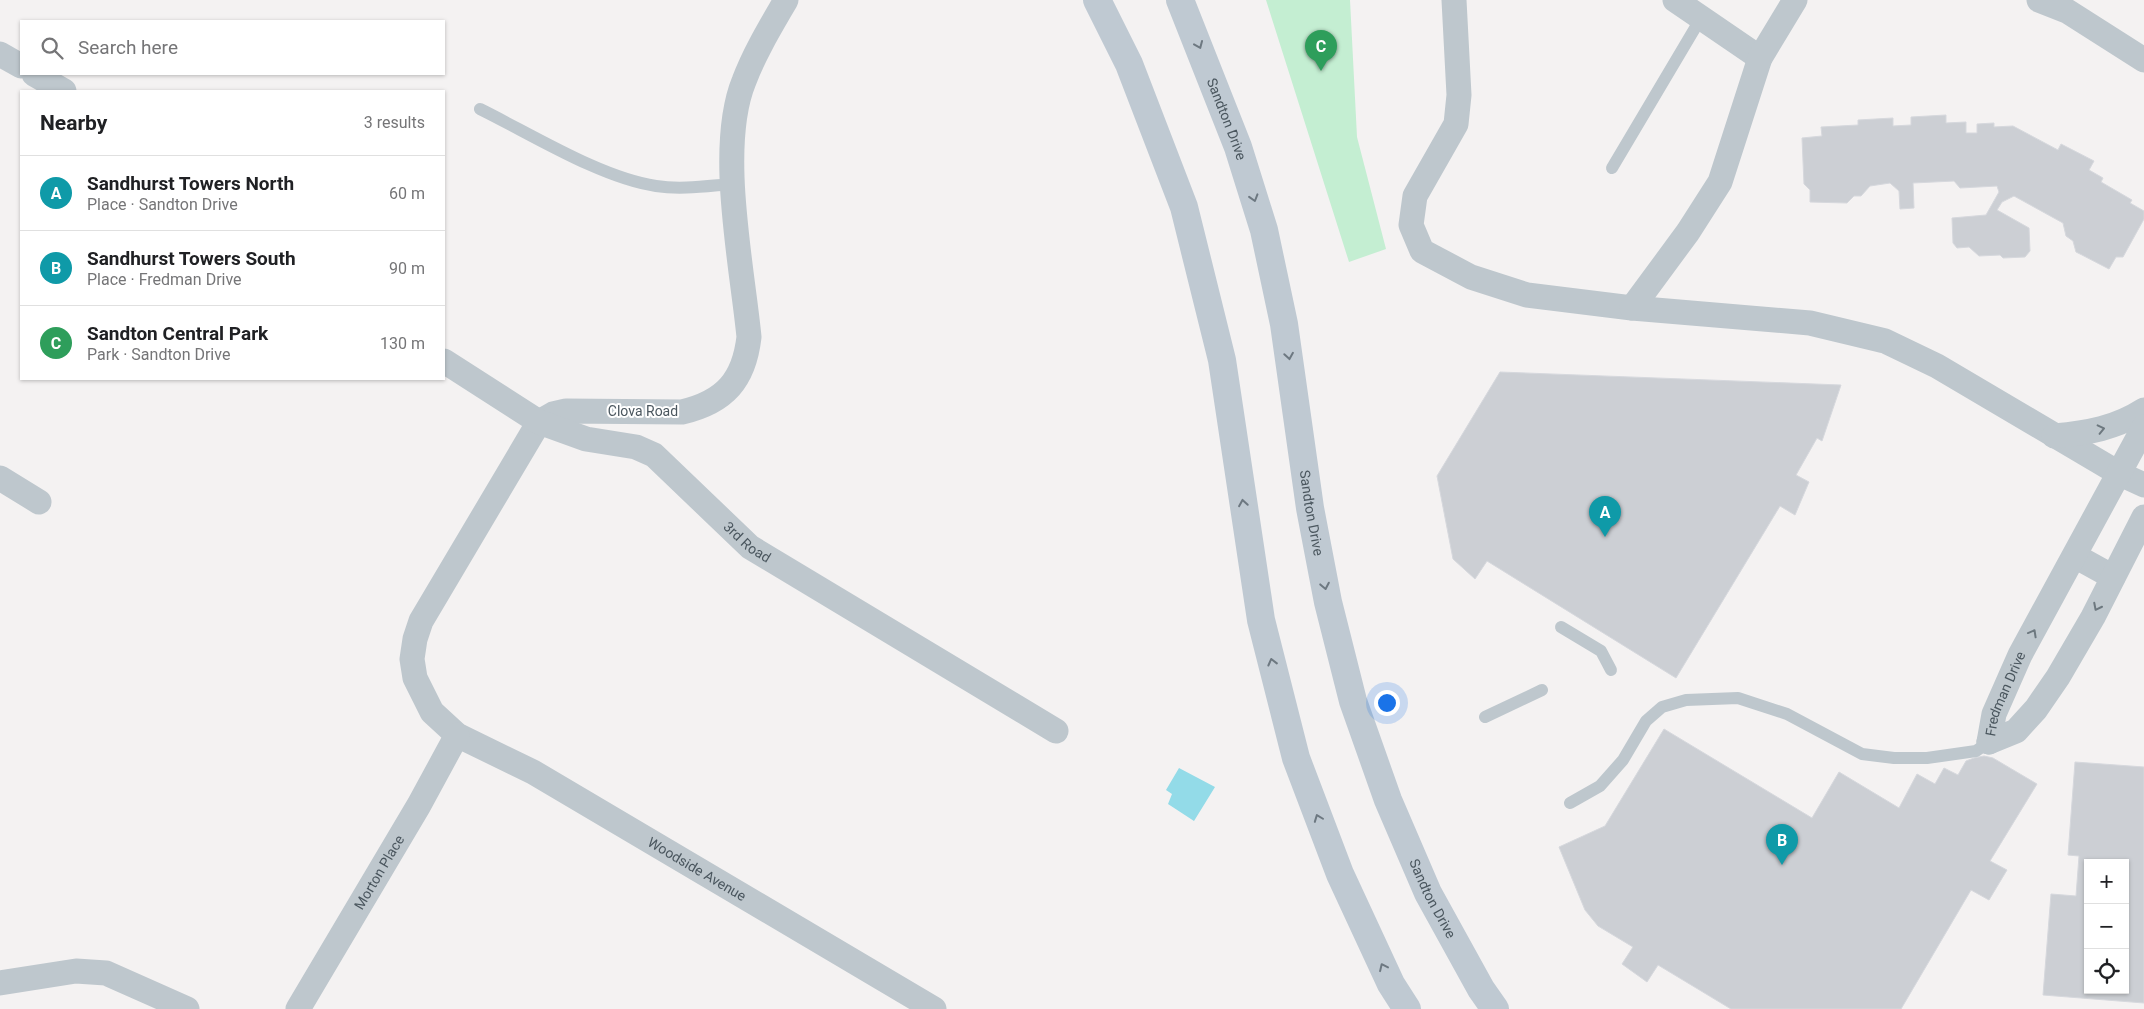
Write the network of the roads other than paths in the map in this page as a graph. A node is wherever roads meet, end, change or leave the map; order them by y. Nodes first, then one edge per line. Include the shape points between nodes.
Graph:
1 (786, 0) edge
2 (1096, 0) edge
3 (1180, 0) edge
4 (1454, 0) edge
5 (1675, 0) edge
6 (1795, 0) edge
7 (2039, 0) edge
8 (1701, 18) junction
9 (0, 54) edge
10 (1760, 58) junction
11 (2144, 60) edge
12 (20, 65) edge
13 (36, 75) edge
14 (62, 90) edge
15 (480, 109) dead end
16 (1612, 168) dead end
17 (732, 184) junction
18 (1632, 308) junction
19 (445, 362) edge
20 (2144, 410) edge
21 (540, 422) junction
22 (2144, 427) edge
23 (2054, 436) junction
24 (2120, 474) junction
25 (0, 478) edge
26 (2144, 484) edge
27 (39, 502) dead end
28 (2144, 518) edge
29 (2075, 556) junction
30 (2113, 576) junction
31 (1561, 628) dead end
32 (1611, 670) dead end
33 (1542, 690) dead end
34 (1485, 718) dead end
35 (1056, 731) dead end
36 (457, 735) junction
37 (1989, 742) junction
38 (1570, 803) dead end
39 (0, 983) edge
40 (187, 1009) edge
41 (298, 1009) edge
42 (934, 1009) edge
43 (1407, 1009) edge
44 (1495, 1009) edge

1 - 17 street, Clova Road via 743,82 732,131
43 -> 2 main road via 1391,984 1340,874 1296,758 1261,620 1222,360 1184,207 1129,64
3 -> 44 main road, Sandton Drive via 1238,147 1264,230 1284,324 1310,508 1328,602 1353,701 1388,800 1428,893
4 - 18 street via 1456,124 1414,196 1411,225 1422,251 1471,276 1527,295
5 - 8 street
6 - 10 street
7 - 11 street via 2066,11
8 - 10 street
8 - 16 lane
9 - 12 street
10 - 18 street via 1720,182
13 - 14 street
15 - 17 lane via 630,181 684,189
17 - 21 street, Clova Road via 749,336 741,372 730,387 700,408 682,412 566,411
18 - 23 street via 1810,323 1885,341 1937,366
19 - 21 street, 3rd Road
23 -> 20 street via 2106,429
21 - 35 street, 3rd Road via 586,439 636,447 654,455 750,546
21 - 36 street via 421,621 415,639 412,658 415,678 432,712
22 - 24 street, Fredman Drive
23 - 24 street
24 - 26 street
24 - 29 street, Fredman Drive
25 - 27 street
28 - 30 street, Fredman Drive
29 - 30 street
37 -> 29 street, Fredman Drive via 1994,714 2020,655
30 -> 37 street, Fredman Drive via 2058,677 2036,709 2016,731
31 - 32 lane via 1601,651
33 - 34 lane
36 - 41 street, Morton Place
36 - 42 street, Woodside Avenue via 533,772
37 - 38 lane via 1976,751 1959,754 1894,758 1862,754 1787,714 1738,698 1686,700 1662,707 1646,721 1623,760 1600,786
39 - 40 street via 76,971 106,973

